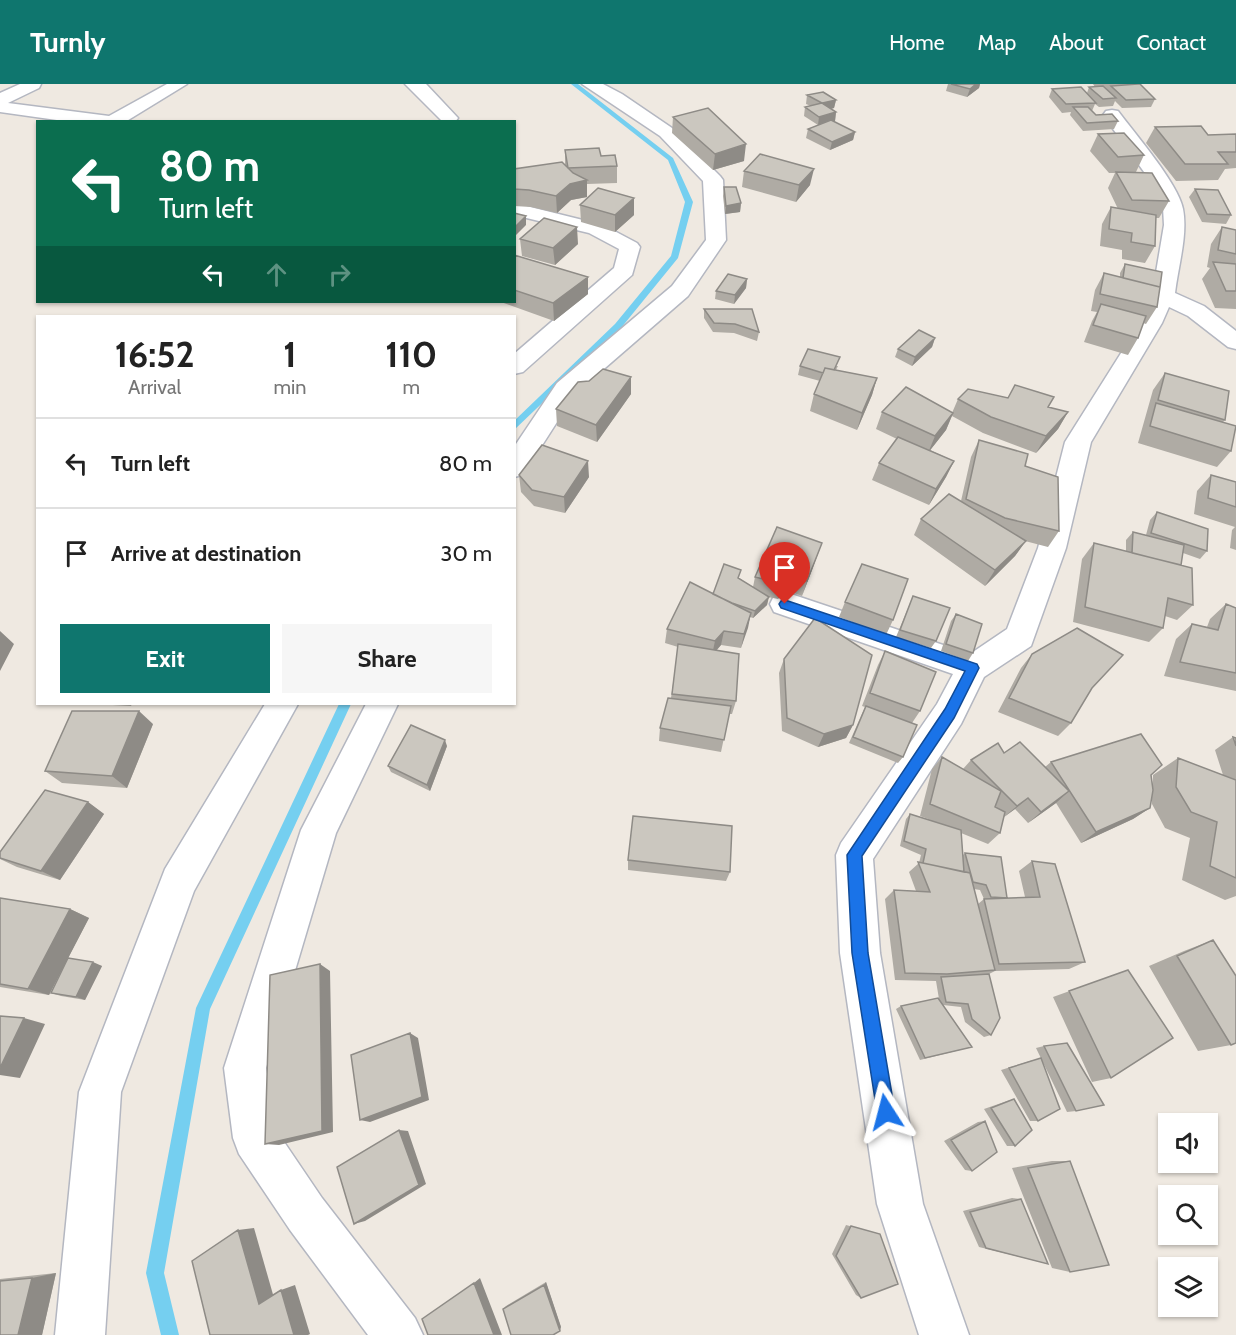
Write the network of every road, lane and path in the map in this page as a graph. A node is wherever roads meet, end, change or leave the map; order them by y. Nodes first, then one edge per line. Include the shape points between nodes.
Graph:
1 (33, 84) edge
2 (179, 84) edge
3 (413, 84) edge
4 (590, 84) edge
5 (0, 100) edge
6 (0, 107) edge
7 (1112, 115) edge
8 (449, 118) dead end
9 (106, 120) edge
10 (116, 120) edge
11 (516, 209) edge
12 (1163, 296) junction
13 (1236, 342) edge
14 (516, 365) edge
15 (516, 465) edge
16 (785, 604) edge
17 (973, 668) junction
18 (281, 705) edge
19 (382, 705) edge
20 (80, 1335) edge
21 (398, 1335) edge
22 (944, 1335) edge

1 - 5 street
2 - 10 street
3 - 8 street
4 - 15 street via 666,132 712,180 716,240 680,291 566,389
6 - 9 street
7 - 12 street via 1161,183 1173,207 1174,225
11 - 14 street via 596,229 630,248 624,270
12 - 13 street via 1196,311
12 - 17 street via 1151,323 1078,442 1053,548 1020,637
16 - 17 street
17 - 22 street via 949,714 854,855 860,953 900,1204
18 - 20 street via 178,882 100,1092
19 - 21 street via 319,830 245,1068 255,1138 306,1214

